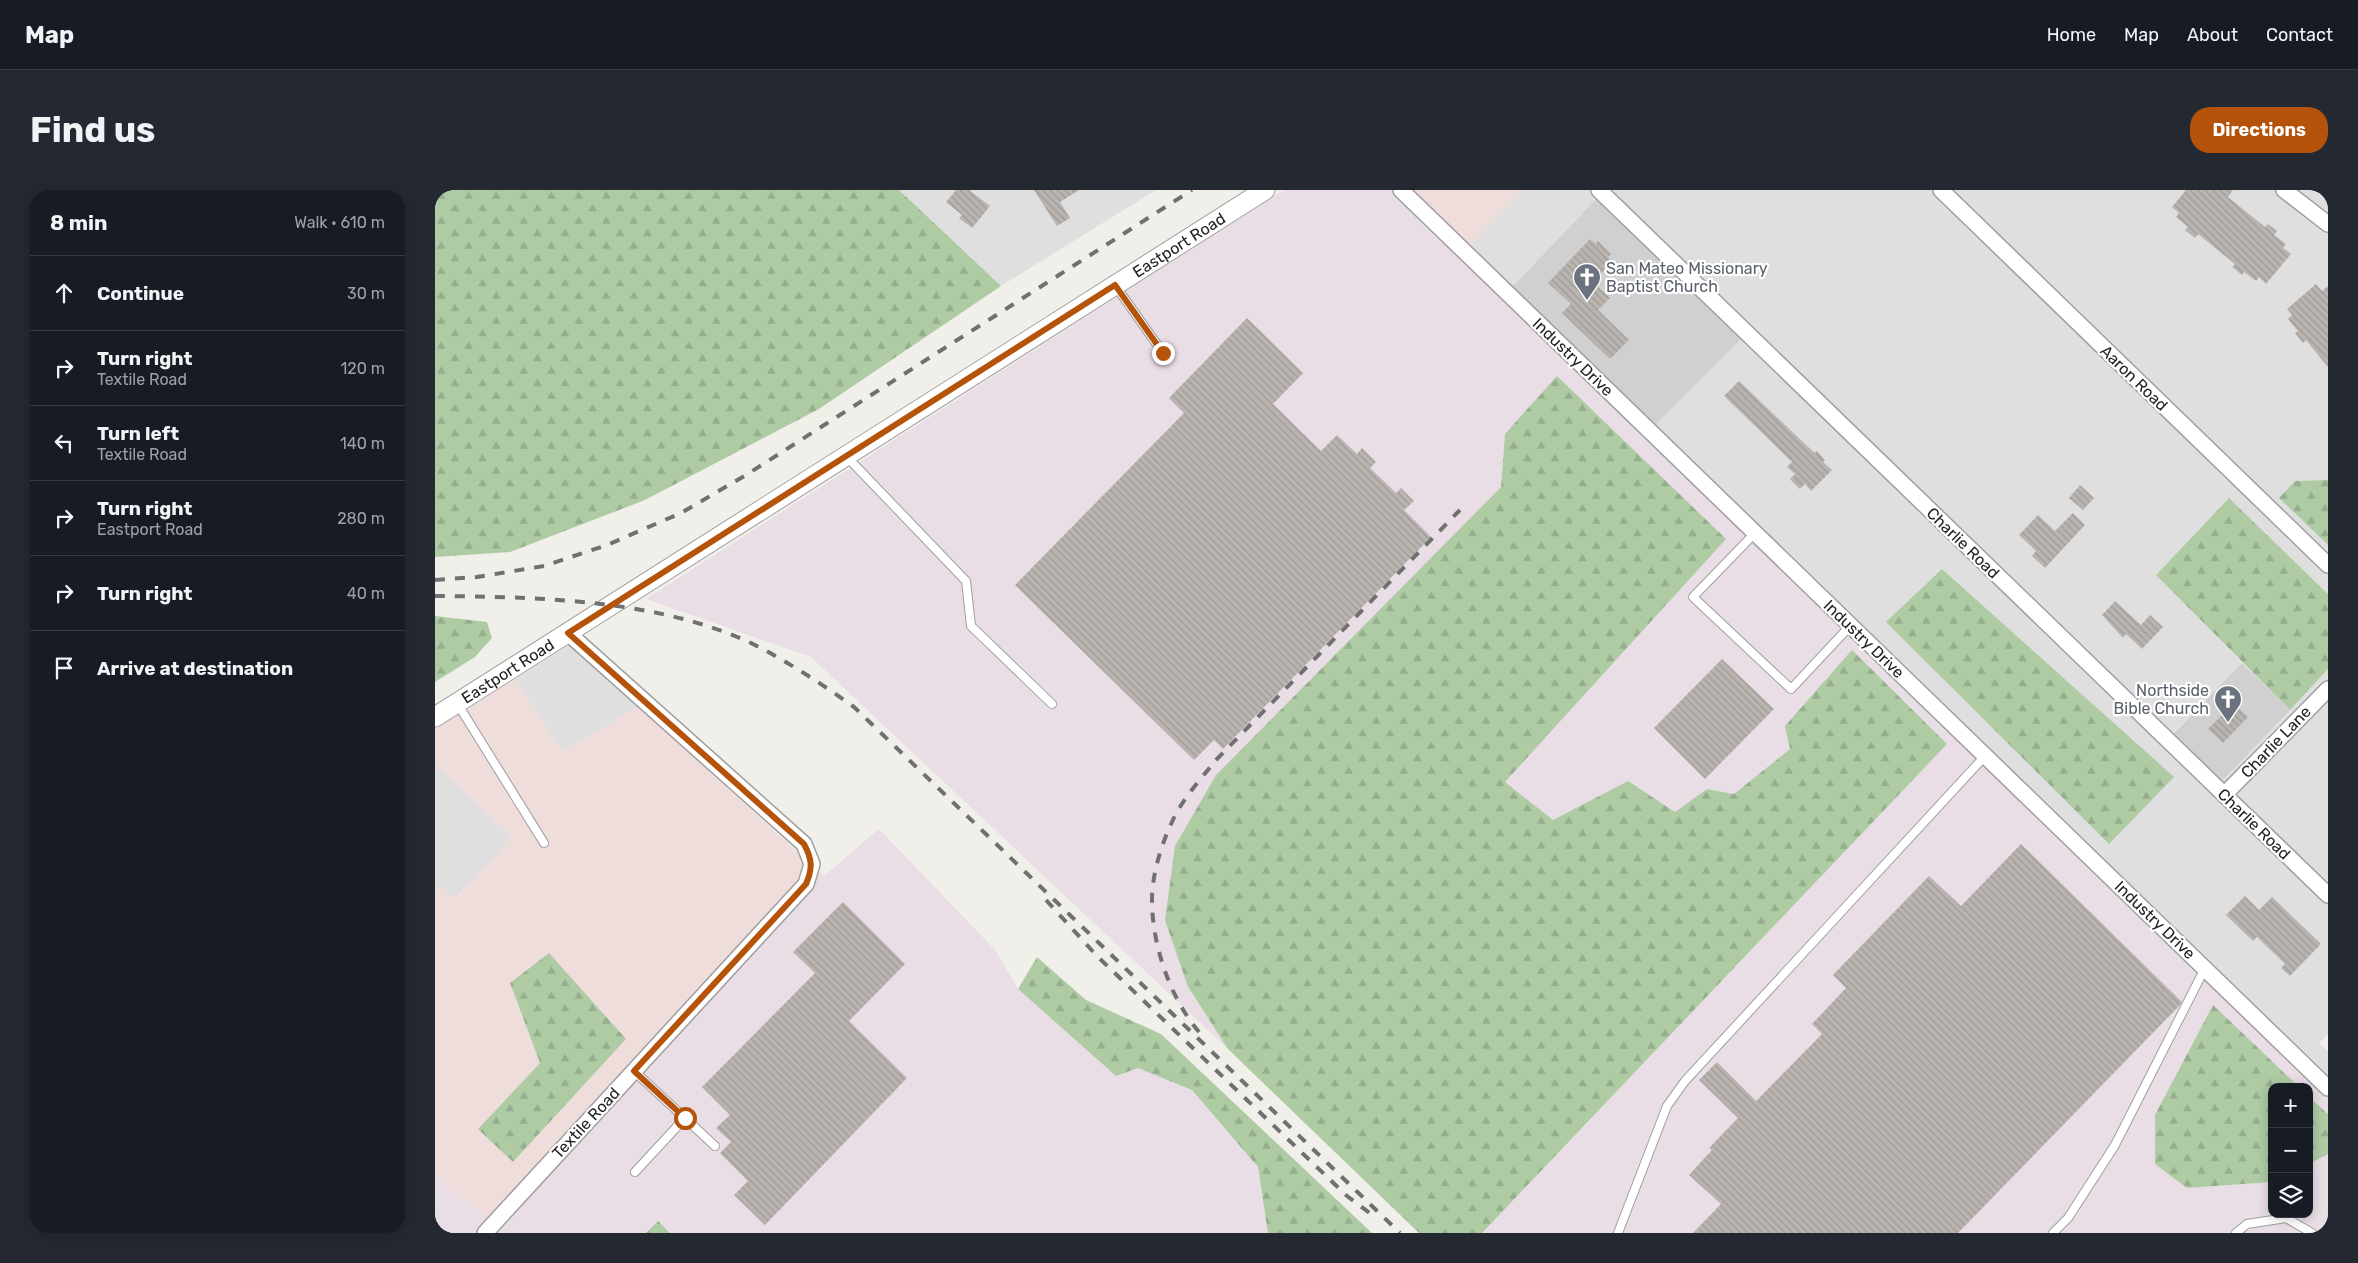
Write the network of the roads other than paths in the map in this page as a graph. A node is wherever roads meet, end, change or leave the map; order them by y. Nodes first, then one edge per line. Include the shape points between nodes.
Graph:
1 (1265, 190) edge
2 (1401, 190) edge
3 (1599, 190) edge
4 (1941, 190) edge
5 (2284, 190) edge
6 (2328, 224) edge
7 (1115, 285) junction
8 (1163, 353) dead end
9 (845, 456) junction
10 (1755, 533) junction
11 (2328, 565) edge
12 (1851, 626) junction
13 (568, 633) junction
14 (2328, 689) edge
15 (457, 703) junction
16 (1052, 704) dead end
17 (435, 717) edge
18 (1985, 756) junction
19 (2224, 795) junction
20 (544, 844) dead end
21 (2328, 895) edge
22 (2205, 968) junction
23 (634, 1071) junction
24 (2328, 1088) edge
25 (685, 1118) junction
26 (715, 1146) dead end
27 (635, 1172) dead end
28 (489, 1232) edge
29 (1618, 1233) edge
30 (2053, 1233) edge
31 (2236, 1233) edge
32 (2312, 1233) edge

1 - 7 street, Eastport Road
2 - 10 street, Industry Drive
3 - 19 street, Charlie Road
4 - 11 street, Aaron Road
5 - 6 street
7 - 8 lane
7 - 9 street, Eastport Road
9 - 13 street, Eastport Road
9 - 16 lane via 966,581 971,626
10 - 12 street, Industry Drive
10 - 12 lane via 1693,597 1791,689
12 - 18 street, Industry Drive
13 - 15 street, Eastport Road
13 - 23 street, Textile Road via 804,844 812,864 806,884
14 - 19 street, Charlie Lane
15 - 17 street, Eastport Road
15 - 20 lane
18 - 22 street, Industry Drive
18 - 29 lane via 1685,1081 1667,1106
19 - 21 street, Charlie Road
22 - 24 street, Industry Drive
22 - 30 lane via 2115,1145 2068,1218
23 - 25 lane
23 - 28 street, Textile Road
25 - 26 lane
25 - 27 lane
31 - 32 lane via 2247,1224 2286,1218

